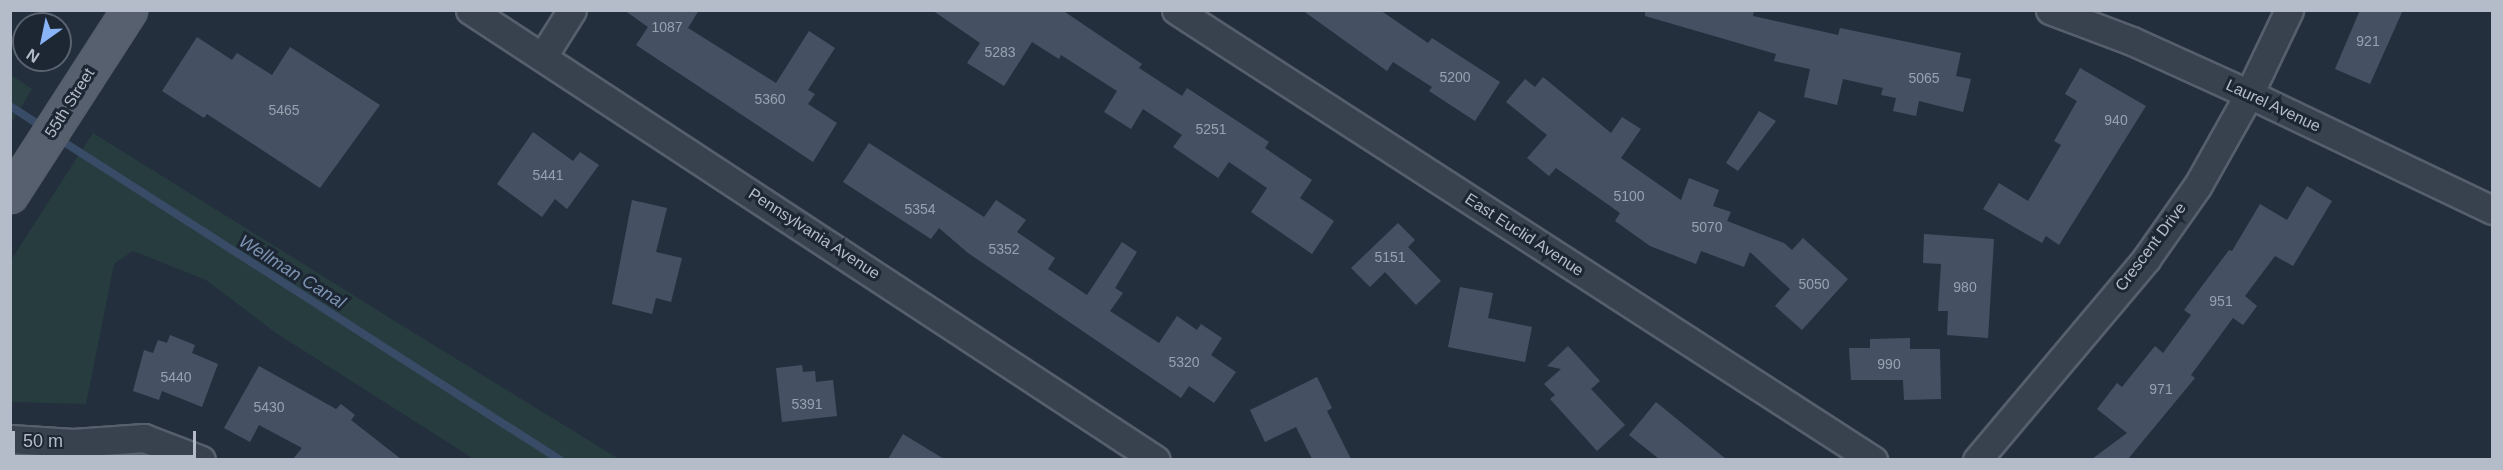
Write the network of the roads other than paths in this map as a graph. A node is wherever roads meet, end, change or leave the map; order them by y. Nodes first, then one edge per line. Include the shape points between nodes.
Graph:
1 (129, 10) edge
2 (470, 10) edge
3 (572, 10) edge
4 (1176, 10) edge
5 (2050, 10) edge
6 (2289, 10) edge
7 (543, 56) junction
8 (2249, 94) junction
9 (10, 195) edge
10 (2493, 210) edge
11 (10, 439) edge
12 (201, 459) edge
13 (1156, 459) edge
14 (1872, 459) edge
15 (1977, 459) edge

1 - 9 main road, 55th Street
2 - 7 street, Pennsylvania Avenue
3 - 7 street
4 - 14 street, East Euclid Avenue
5 - 8 street, Laurel Avenue via 2132,41
6 - 8 street, Crescent Drive
7 - 13 street, Pennsylvania Avenue
8 - 10 street, Laurel Avenue
8 - 15 street, Crescent Drive via 2198,185 2146,259
11 - 12 street via 72,443 144,438

